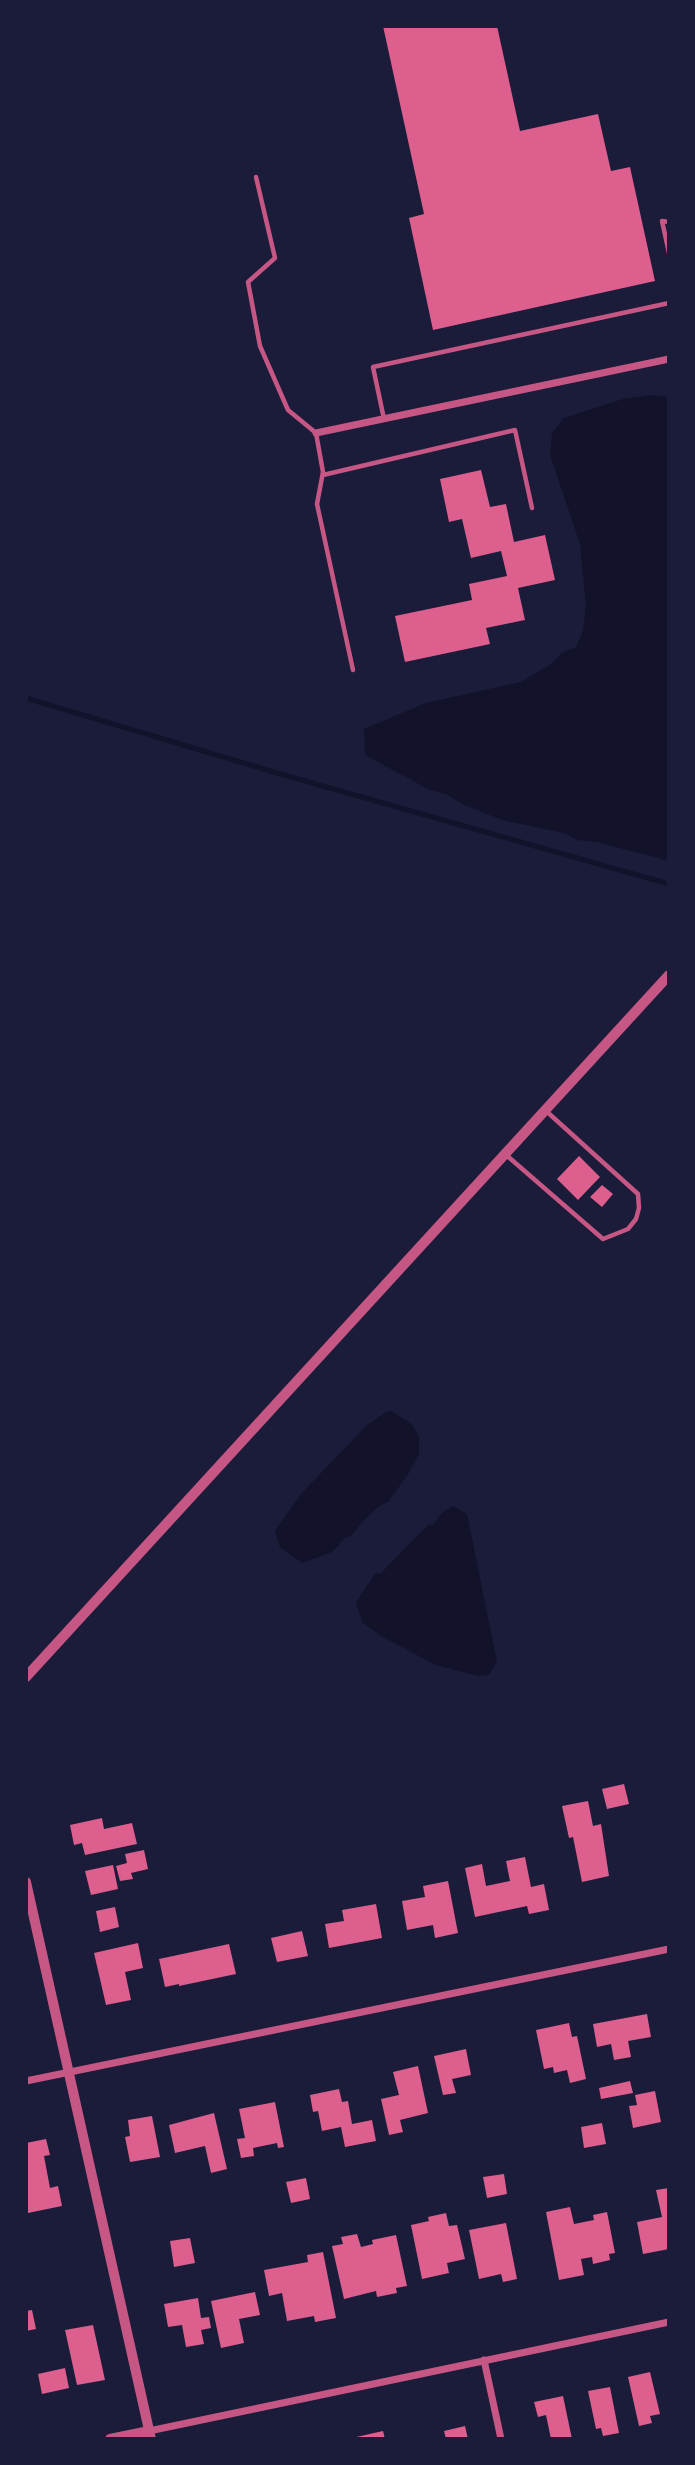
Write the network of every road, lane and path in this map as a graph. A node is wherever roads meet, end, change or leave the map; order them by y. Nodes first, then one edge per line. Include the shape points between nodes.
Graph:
1 (256, 177) dead end
2 (669, 222) edge
3 (669, 253) edge
4 (669, 303) edge
5 (669, 359) edge
6 (384, 419) junction
7 (316, 433) junction
8 (323, 475) junction
9 (532, 508) dead end
10 (353, 670) dead end
11 (669, 975) edge
12 (545, 1109) junction
13 (504, 1153) junction
14 (26, 1676) edge
15 (26, 1882) edge
16 (669, 1949) edge
17 (69, 2072) junction
18 (26, 2081) edge
19 (669, 2322) edge
20 (484, 2360) junction
21 (150, 2435) edge
22 (110, 2439) edge
23 (501, 2439) edge

1 - 7 lane via 275,258 248,282 260,346 288,410
2 - 3 lane via 662,221
4 - 6 lane via 373,368
5 - 6 street
6 - 7 street
7 - 8 lane
8 - 9 lane via 516,430
8 - 10 lane via 317,504
11 - 12 street
12 - 13 street
12 - 13 lane via 638,1194 636,1219 628,1229 603,1239
13 - 14 street
15 - 17 street
16 - 17 street
17 - 18 street
17 - 21 street
19 - 20 street
20 - 21 street
20 - 23 street
21 - 22 street

